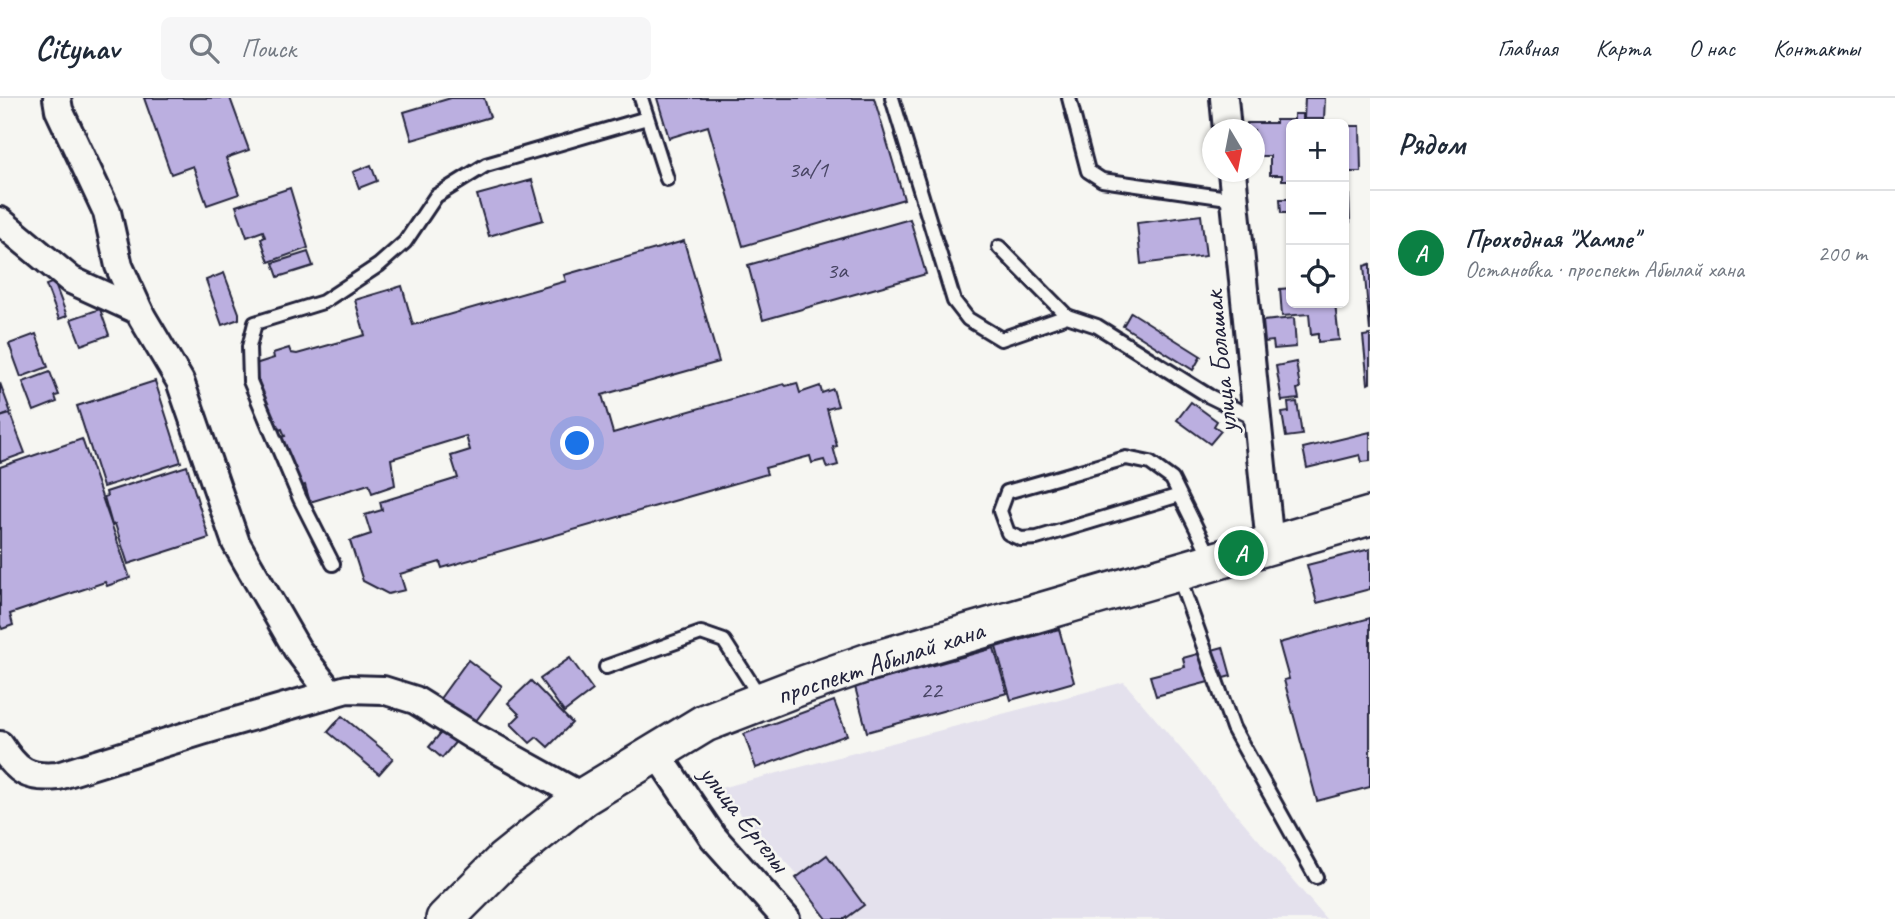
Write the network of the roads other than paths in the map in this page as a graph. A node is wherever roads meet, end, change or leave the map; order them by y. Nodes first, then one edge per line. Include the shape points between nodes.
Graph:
1 (57, 98) edge
2 (641, 98) edge
3 (892, 98) edge
4 (1069, 98) edge
5 (1224, 98) edge
6 (647, 118) junction
7 (1226, 119) edge
8 (667, 179) dead end
9 (1233, 182) edge
10 (1235, 199) junction
11 (0, 221) edge
12 (999, 247) dead end
13 (139, 311) junction
14 (1067, 316) junction
15 (1257, 419) junction
16 (1180, 495) junction
17 (1370, 516) edge
18 (1270, 545) junction
19 (1212, 561) junction
20 (333, 564) dead end
21 (1177, 571) junction
22 (606, 667) dead end
23 (331, 694) junction
24 (762, 701) junction
25 (0, 745) edge
26 (657, 754) junction
27 (583, 797) junction
28 (1316, 877) dead end
29 (445, 919) edge
30 (786, 919) edge

1 - 13 street via 107,212 119,266
2 - 6 lane
3 - 14 lane via 954,301 968,318 1001,339
4 - 10 lane via 1088,171 1102,180
5 - 7 street
6 - 8 lane
6 - 20 lane via 486,165 436,196 405,242 379,265 323,302 255,323 249,347 250,381
9 - 10 street, улица Болашак
10 - 15 street, улица Болашак
11 - 13 street via 71,280
12 - 14 lane
13 - 23 street via 180,382 236,543 297,649
14 - 15 lane via 1097,326 1209,396
15 - 18 street, улица Болашак
16 - 16 lane via 1172,479 1150,463 1126,458 1007,492 1000,511 1009,533 1021,540
16 - 19 lane
17 - 18 main road, проспект Абылай хана
18 - 19 main road, проспект Абылай хана
19 - 21 main road, проспект Абылай хана
21 - 24 main road, проспект Абылай хана via 869,662
21 - 28 lane via 1233,728
22 - 24 lane via 701,633 724,641
23 - 25 street via 58,776 40,778 24,773
23 - 27 street via 347,689 383,690 415,700
24 - 26 main road, проспект Абылай хана via 705,723
26 - 27 main road, проспект Абылай хана
26 - 30 street, улица Ергелы via 713,837
27 - 29 main road, проспект Абылай хана via 503,861

